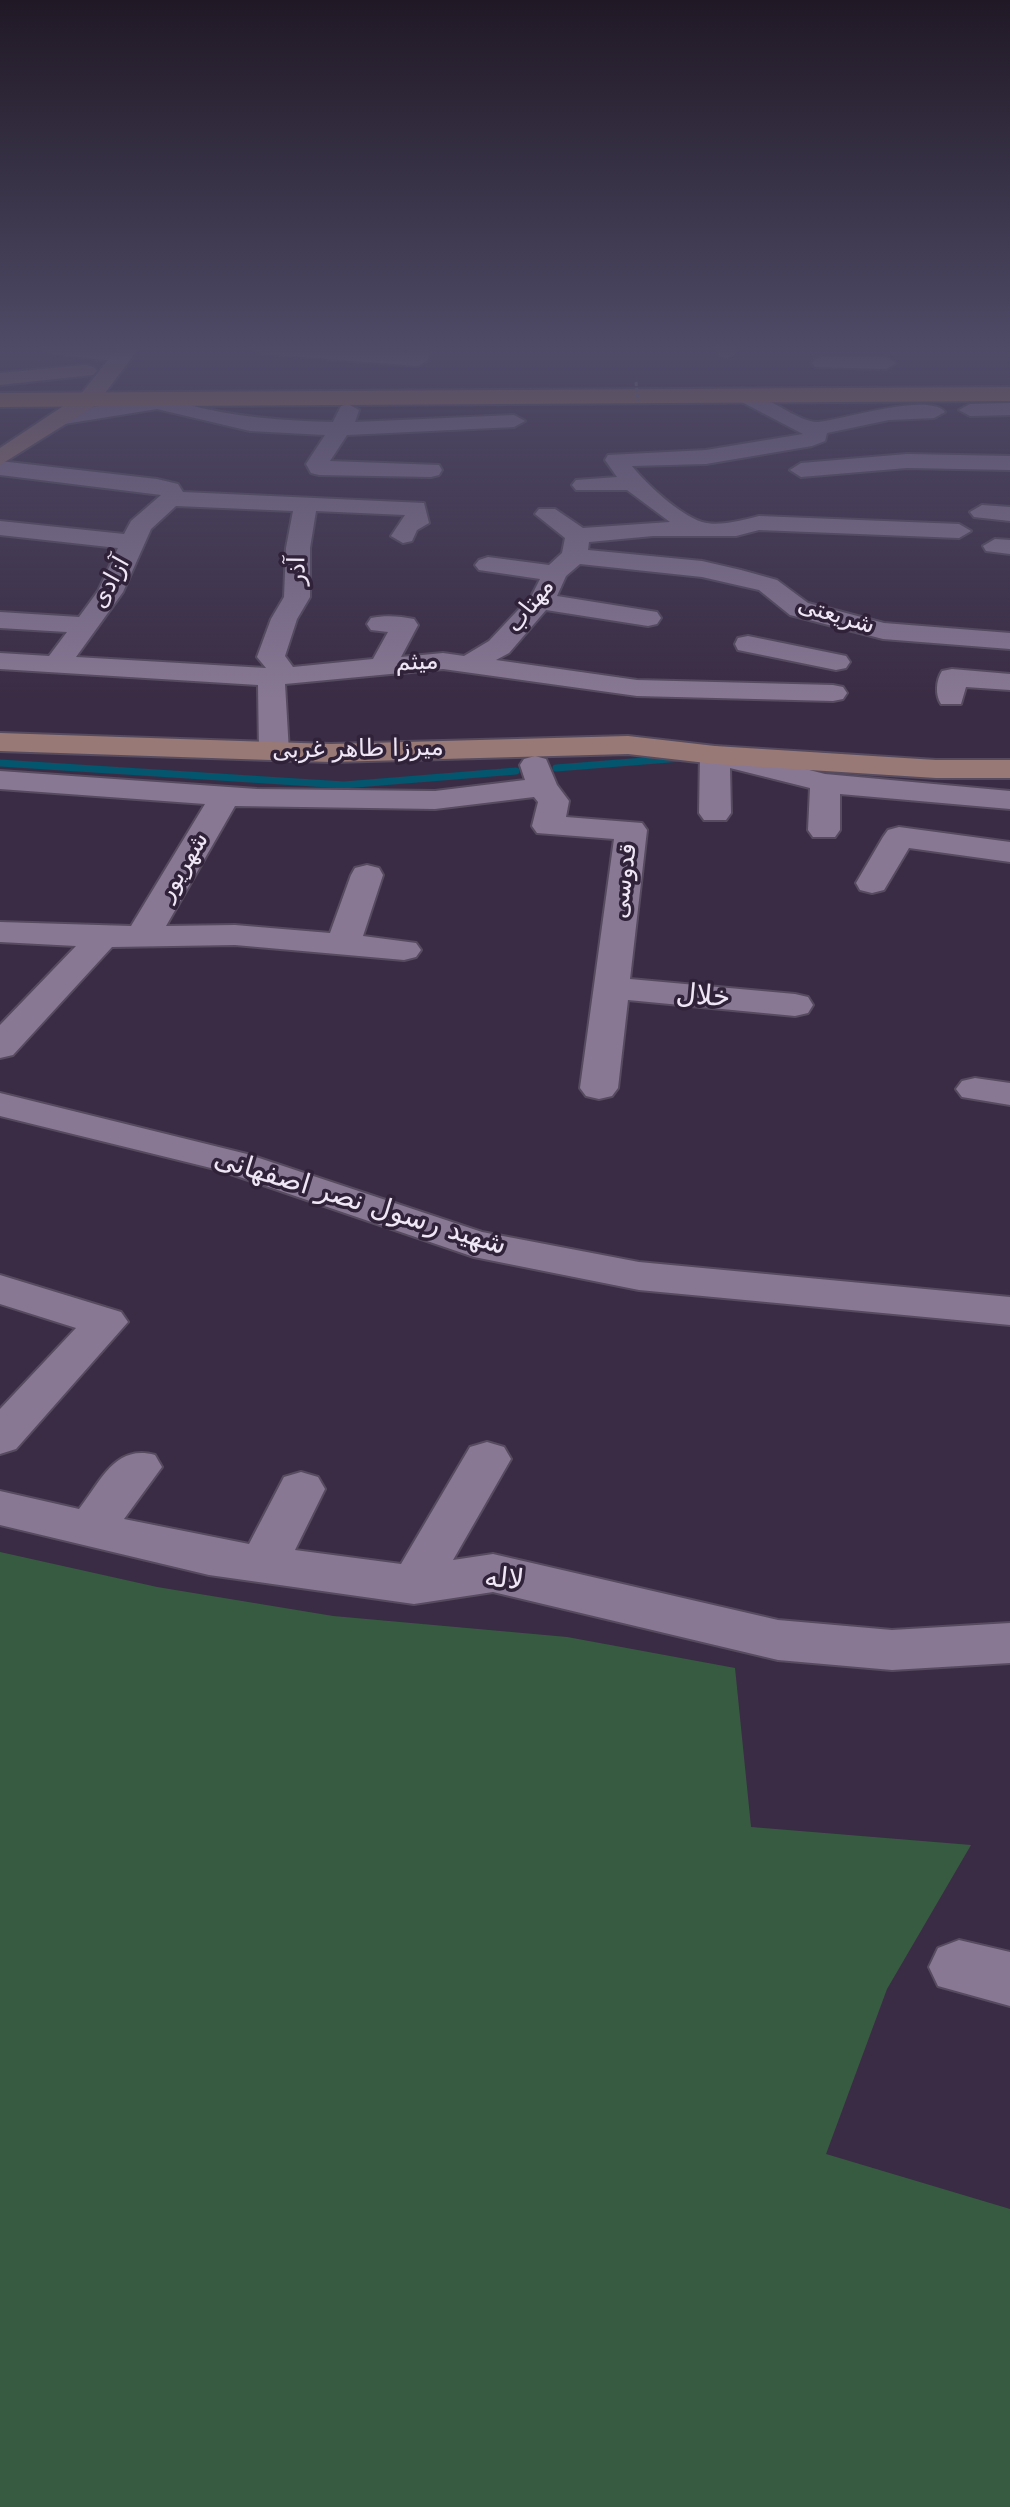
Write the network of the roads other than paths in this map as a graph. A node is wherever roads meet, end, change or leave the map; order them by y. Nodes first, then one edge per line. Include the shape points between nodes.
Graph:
1 (121, 465) edge
2 (317, 465) edge
3 (619, 465) edge
4 (857, 465) edge
5 (892, 465) edge
6 (910, 465) edge
7 (156, 466) dead end
8 (1004, 466) edge
9 (0, 468) edge
10 (431, 470) dead end
11 (801, 470) dead end
12 (371, 471) junction
13 (101, 479) junction
14 (137, 483) junction
15 (632, 483) junction
16 (906, 483) dead end
17 (584, 485) dead end
18 (683, 497) dead end
19 (170, 499) junction
20 (655, 502) junction
21 (306, 504) junction
22 (350, 505) junction
23 (982, 512) dead end
24 (547, 514) dead end
25 (1010, 514) edge
26 (0, 528) edge
27 (697, 529) junction
28 (959, 531) dead end
29 (403, 536) dead end
30 (133, 542) junction
31 (567, 559) junction
32 (488, 565) dead end
33 (618, 576) dead end
34 (22, 593) dead end
35 (533, 607) junction
36 (498, 611) dead end
37 (648, 618) dead end
38 (0, 619) edge
39 (380, 624) dead end
40 (86, 625) junction
41 (870, 628) junction
42 (496, 638) junction
43 (1010, 641) edge
44 (748, 644) dead end
45 (533, 646) dead end
46 (564, 651) dead end
47 (0, 661) edge
48 (639, 662) dead end
49 (836, 662) junction
50 (58, 663) junction
51 (470, 664) junction
52 (383, 665) junction
53 (277, 676) junction
54 (1010, 682) edge
55 (951, 698) dead end
56 (0, 742) edge
57 (274, 752) junction
58 (715, 755) junction
59 (0, 760) edge
60 (1010, 769) edge
61 (537, 773) junction
62 (0, 780) edge
63 (825, 783) junction
64 (225, 796) junction
65 (1010, 800) edge
66 (715, 813) dead end
67 (824, 830) dead end
68 (1010, 854) edge
69 (367, 875) dead end
70 (1010, 882) edge
71 (872, 883) dead end
72 (0, 932) edge
73 (103, 937) junction
74 (142, 937) junction
75 (343, 945) junction
76 (404, 950) dead end
77 (611, 988) junction
78 (795, 1005) dead end
79 (0, 1047) edge
80 (599, 1088) dead end
81 (0, 1104) edge
82 (0, 1289) edge
83 (1010, 1311) edge
84 (0, 1438) edge
85 (487, 1459) dead end
86 (138, 1467) dead end
87 (301, 1489) dead end
88 (0, 1508) edge
89 (90, 1529) junction
90 (263, 1564) junction
91 (414, 1585) junction
92 (1010, 1643) edge

1 - 13 street
2 - 12 street
3 - 15 street
4 - 11 street
5 - 16 street
6 - 8 street via 944,470
7 - 14 street
9 - 13 street
10 - 12 street
12 - 22 street
13 - 14 street
14 - 19 street via 170,489
15 - 17 street
15 - 20 street
18 - 20 street
19 - 21 street
19 - 30 street, آزادی via 140,526
20 - 27 street
21 - 22 street
21 - 53 street, آذر via 297,597 271,657
22 - 29 street via 416,508 417,523 406,526
23 - 25 street
24 - 31 street
26 - 30 street
27 - 28 street via 759,523
27 - 31 street
30 - 40 street, آزادی via 110,592
31 - 32 street
31 - 33 street
31 - 35 street, مهتاب
31 - 41 street, شریعتی via 702,569 768,585 799,609
34 - 38 street
35 - 36 street
35 - 37 street
35 - 42 street, مهتاب
38 - 40 street
39 - 52 street via 405,625
40 - 50 street, آزادی
41 - 43 street, شریعتی
41 - 49 street
42 - 45 street
42 - 51 street, مهتاب
44 - 49 street
46 - 48 street
47 - 50 street, میثم
49 - 51 street, میثم via 825,678 833,693 637,688
50 - 53 street, میثم
51 - 52 street, میثم
52 - 53 street, میثم
53 - 57 street via 269,733
54 - 55 street via 952,677
56 - 57 main road, میرزا طاهر غربی
57 - 58 main road, میرزا طاهر غربی via 628,745
58 - 60 main road, میرزا طاهر غربی
58 - 61 main road, میرزا طاهر غربی
58 - 63 street
58 - 66 street
59 - 61 main road, میرزا طاهر غربی
61 - 64 street via 435,800
61 - 77 street, قدوسی via 554,801 548,826 631,830
62 - 64 street
63 - 65 street
63 - 67 street
64 - 74 street, شهریور
68 - 70 street via 994,879
68 - 71 street via 899,837
69 - 75 street
72 - 73 street
73 - 74 street
73 - 79 street
74 - 75 street via 235,935
75 - 76 street
77 - 78 street, خلال
77 - 80 street, قدوسی
81 - 83 street, شهید رسول نصر اصفهانی via 233,1162 474,1244 639,1276
82 - 84 street via 106,1322
85 - 91 street
86 - 89 street
87 - 90 street
88 - 89 street, لاله
89 - 90 street, لاله
90 - 91 street, لاله
91 - 92 street, لاله via 493,1573 778,1640 892,1650

